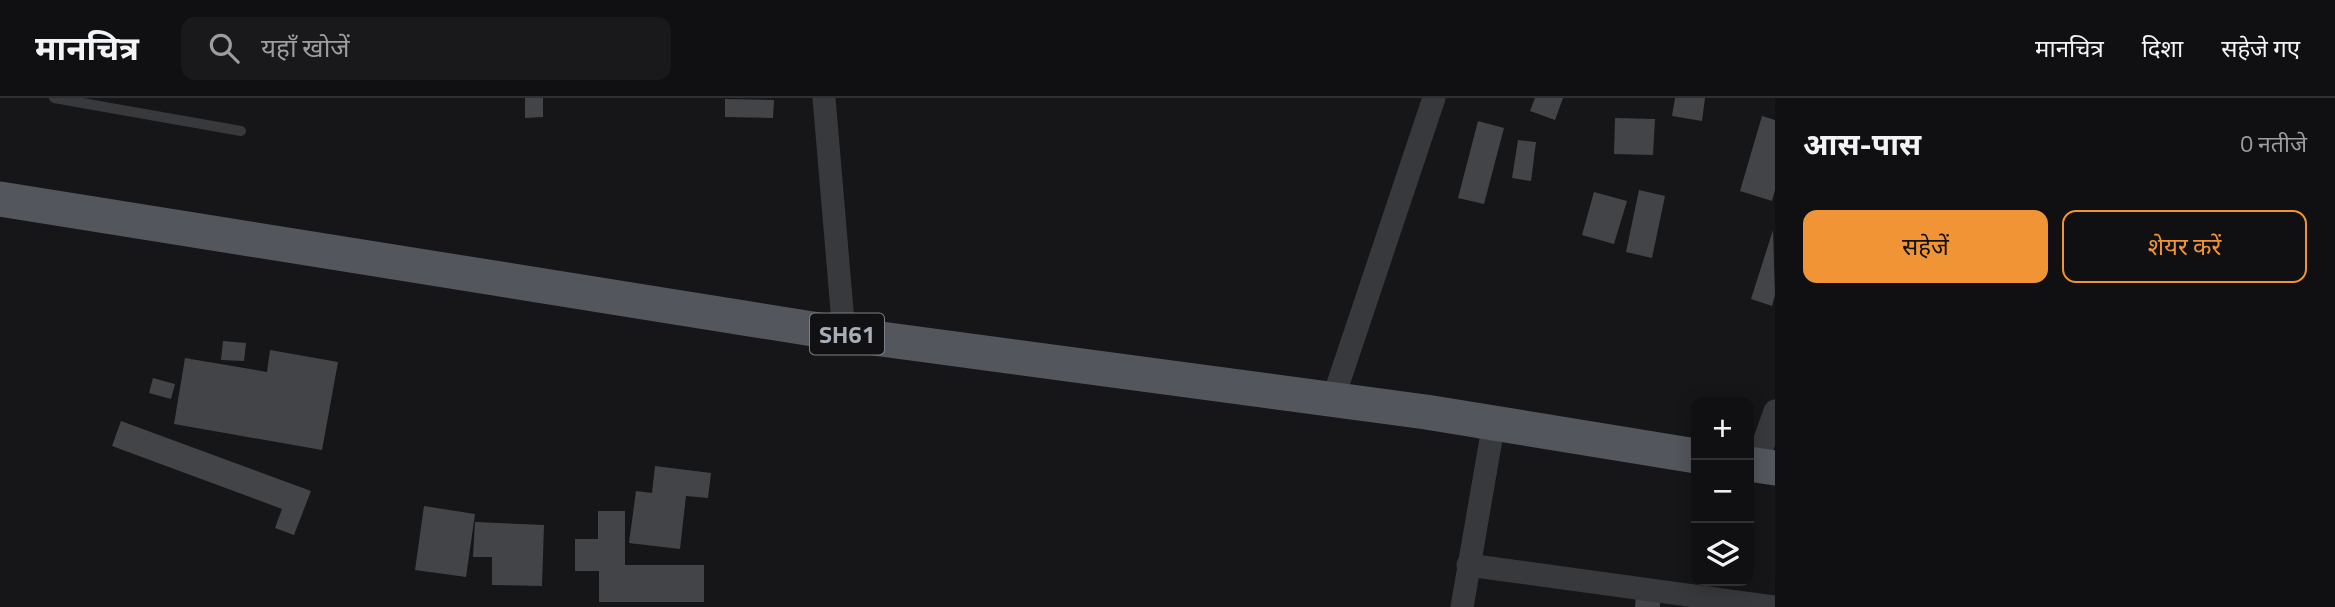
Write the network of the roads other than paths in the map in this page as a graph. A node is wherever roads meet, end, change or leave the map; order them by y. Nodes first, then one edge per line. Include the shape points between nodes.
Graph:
1 (54, 98) edge
2 (824, 98) edge
3 (1434, 98) edge
4 (241, 131) dead end
5 (0, 199) edge
6 (844, 334) junction
7 (1332, 402) junction
8 (1775, 411) edge
9 (1494, 422) junction
10 (1691, 455) edge
11 (1760, 465) edge
12 (1468, 565) junction
13 (1462, 607) edge
14 (1775, 607) edge

1 - 4 lane
2 - 6 street
3 - 7 street
5 - 6 main road, SH61
6 - 7 main road, SH61
7 - 9 main road, SH61
8 - 11 street
9 - 10 main road, SH61
9 - 12 street
12 - 13 street
12 - 14 street

